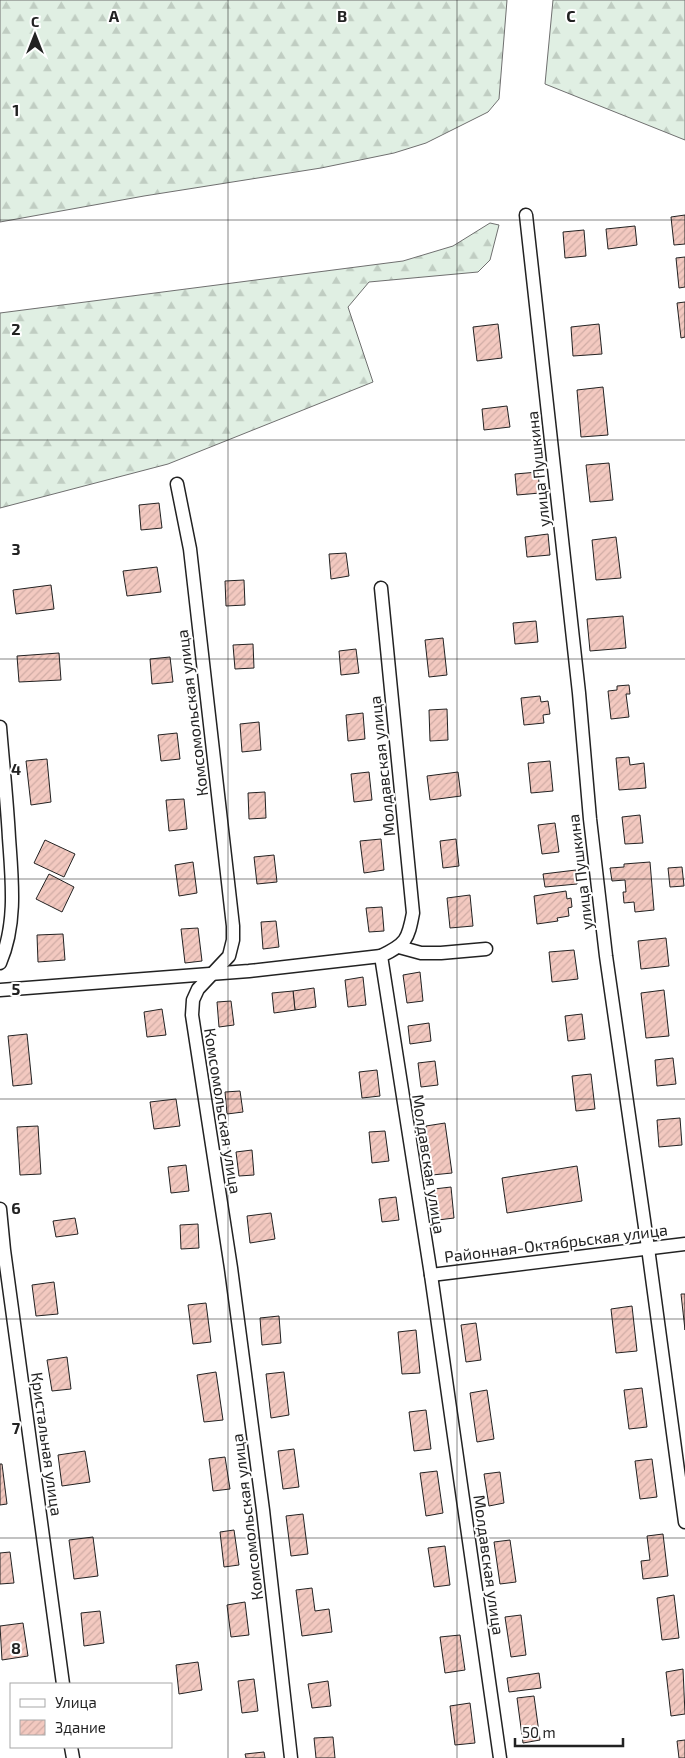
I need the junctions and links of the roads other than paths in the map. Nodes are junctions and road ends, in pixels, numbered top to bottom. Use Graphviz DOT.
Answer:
graph roads {
  1 [pos="526,216"];
  2 [pos="178,484"];
  3 [pos="381,588"];
  4 [pos="0,727"];
  5 [pos="399,947"];
  6 [pos="486,949"];
  7 [pos="230,956"];
  8 [pos="381,956"];
  9 [pos="0,963"];
  10 [pos="249,970"];
  11 [pos="214,973"];
  12 [pos="0,990"];
  13 [pos="0,1208"];
  14 [pos="685,1244"];
  15 [pos="648,1248"];
  16 [pos="2,1251"];
  17 [pos="431,1275"];
  18 [pos="685,1522"];
  19 [pos="63,1683"];
  20 [pos="291,1758"];
  21 [pos="500,1758"];
  1 -- 15 [label="street, улица Пушкина"];
  2 -- 7 [label="street, Комсомольская улица"];
  3 -- 5 [label="street, Молдавская улица"];
  4 -- 9 [label="street"];
  5 -- 6 [label="street"];
  5 -- 8 [label="street"];
  7 -- 10 [label="street"];
  7 -- 11 [label="street, Комсомольская улица"];
  8 -- 10 [label="street"];
  8 -- 17 [label="street, Молдавская улица"];
  10 -- 11 [label="street"];
  11 -- 12 [label="street"];
  11 -- 20 [label="street, Комсомольская улица"];
  13 -- 16 [label="street, Кристальная улица"];
  14 -- 15 [label="street, Районная-Октябрьская улица"];
  15 -- 17 [label="street, Районная-Октябрьская улица"];
  15 -- 18 [label="street, улица Пушкина"];
  16 -- 19 [label="street, Кристальная улица"];
  17 -- 21 [label="street, Молдавская улица"];
}
